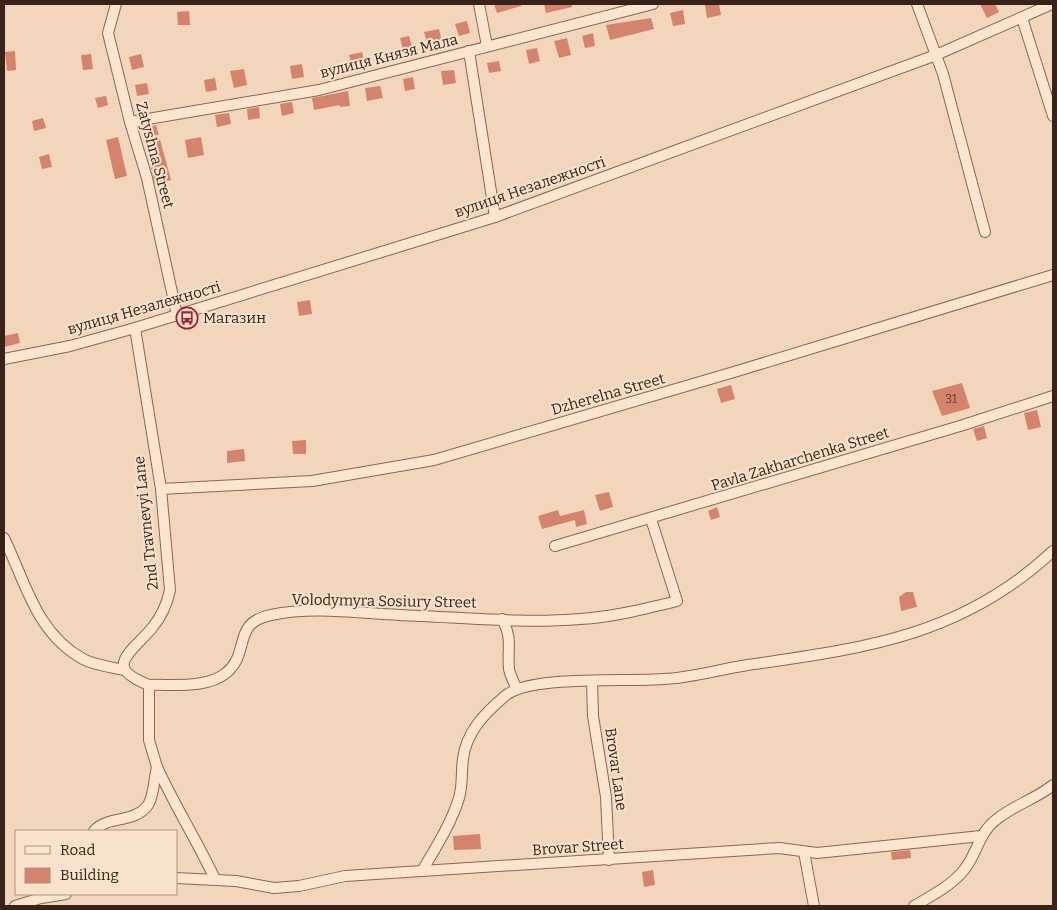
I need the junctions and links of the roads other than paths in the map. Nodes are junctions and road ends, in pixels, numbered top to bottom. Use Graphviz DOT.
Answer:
graph roads {
  1 [pos="116,4"];
  2 [pos="479,4"];
  3 [pos="653,4"];
  4 [pos="916,4"];
  5 [pos="1052,4"];
  6 [pos="1022,18"];
  7 [pos="487,46"];
  8 [pos="469,51"];
  9 [pos="936,55"];
  10 [pos="1053,116"];
  11 [pos="130,122"];
  12 [pos="494,217"];
  13 [pos="986,232"];
  14 [pos="1053,275"];
  15 [pos="177,315"];
  16 [pos="135,328"];
  17 [pos="4,359"];
  18 [pos="1053,396"];
  19 [pos="160,489"];
  20 [pos="651,519"];
  21 [pos="4,538"];
  22 [pos="555,546"];
  23 [pos="1053,551"];
  24 [pos="502,619"];
  25 [pos="124,670"];
  26 [pos="592,682"];
  27 [pos="148,685"];
  28 [pos="516,688"];
  29 [pos="157,767"];
  30 [pos="1053,785"];
  31 [pos="95,830"];
  32 [pos="982,836"];
  33 [pos="804,852"];
  34 [pos="609,860"];
  35 [pos="422,871"];
  36 [pos="178,878"];
  37 [pos="216,879"];
  38 [pos="60,895"];
  39 [pos="14,906"];
  40 [pos="814,906"];
  41 [pos="914,906"];
  1 -- 11 [label="street, Zatyshna Street"];
  2 -- 7 [label="street"];
  3 -- 7 [label="street, вулиця Князя Мала"];
  4 -- 9 [label="street"];
  5 -- 6 [label="street, вулиця Незалежності"];
  6 -- 9 [label="street, вулиця Незалежності"];
  6 -- 10 [label="street"];
  7 -- 8 [label="street, вулиця Князя Мала"];
  8 -- 11 [label="street, вулиця Князя Мала"];
  8 -- 12 [label="street"];
  9 -- 12 [label="street, вулиця Незалежності"];
  9 -- 13 [label="street"];
  11 -- 15 [label="street, Zatyshna Street"];
  12 -- 15 [label="street, вулиця Незалежності"];
  14 -- 19 [label="street, Dzherelna Street"];
  15 -- 16 [label="street, вулиця Незалежності"];
  16 -- 17 [label="street, вулиця Незалежності"];
  16 -- 19 [label="street, 2nd Travnevyi Lane"];
  18 -- 20 [label="street, Pavla Zakharchenka Street"];
  19 -- 25 [label="street, 2nd Travnevyi Lane"];
  20 -- 22 [label="street, Pavla Zakharchenka Street"];
  20 -- 24 [label="street, Volodymyra Sosiury Street"];
  21 -- 25 [label="street"];
  23 -- 26 [label="street"];
  24 -- 27 [label="street, Volodymyra Sosiury Street"];
  24 -- 28 [label="street"];
  25 -- 27 [label="street"];
  26 -- 28 [label="street"];
  26 -- 34 [label="street, Brovar Lane"];
  27 -- 29 [label="street"];
  28 -- 35 [label="street"];
  29 -- 31 [label="street"];
  29 -- 37 [label="street"];
  30 -- 32 [label="street"];
  32 -- 33 [label="street, Brovar Street"];
  32 -- 41 [label="street"];
  33 -- 34 [label="street, Brovar Street"];
  33 -- 40 [label="street"];
  34 -- 35 [label="street, Brovar Street"];
  35 -- 37 [label="street, Brovar Street"];
  36 -- 37 [label="street, Brovar Street"];
  38 -- 39 [label="street"];
}
